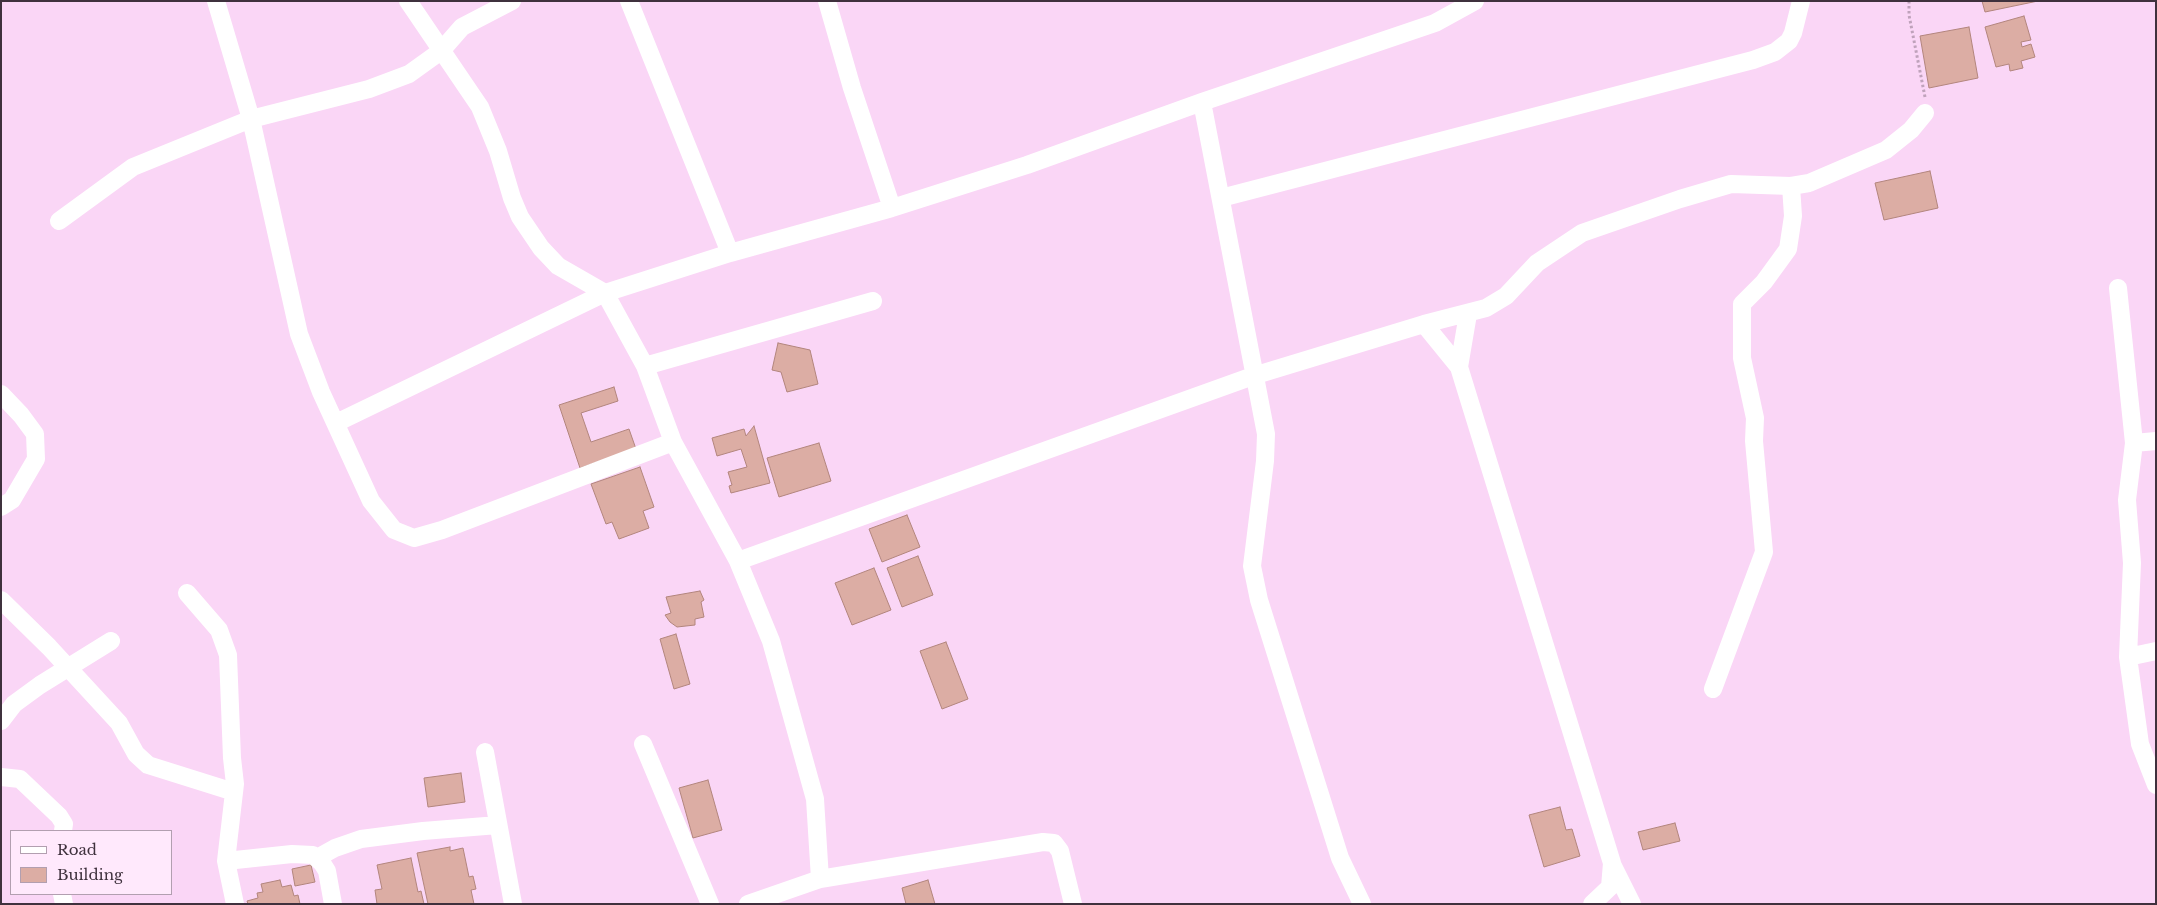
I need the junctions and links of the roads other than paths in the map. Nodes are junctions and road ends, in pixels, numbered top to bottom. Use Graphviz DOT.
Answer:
graph roads {
  1 [pos="216,1"];
  2 [pos="408,1"];
  3 [pos="512,1"];
  4 [pos="629,1"];
  5 [pos="827,1"];
  6 [pos="1801,1"];
  7 [pos="1474,2"];
  8 [pos="441,50"];
  9 [pos="1202,102"];
  10 [pos="1925,113"];
  11 [pos="250,119"];
  12 [pos="1791,186"];
  13 [pos="1221,198"];
  14 [pos="892,208"];
  15 [pos="59,221"];
  16 [pos="730,253"];
  17 [pos="2118,288"];
  18 [pos="605,293"];
  19 [pos="873,301"];
  20 [pos="1468,314"];
  21 [pos="1424,324"];
  22 [pos="645,366"];
  23 [pos="1459,367"];
  24 [pos="1253,376"];
  25 [pos="1,394"];
  26 [pos="336,423"];
  27 [pos="2156,440"];
  28 [pos="673,442"];
  29 [pos="2134,443"];
  30 [pos="1,507"];
  31 [pos="738,561"];
  32 [pos="187,593"];
  33 [pos="1,600"];
  34 [pos="111,641"];
  35 [pos="2156,651"];
  36 [pos="2128,657"];
  37 [pos="69,668"];
  38 [pos="1713,689"];
  39 [pos="1,721"];
  40 [pos="643,744"];
  41 [pos="485,752"];
  42 [pos="1,777"];
  43 [pos="2156,785"];
  44 [pos="234,792"];
  45 [pos="498,824"];
  46 [pos="63,830"];
  47 [pos="317,858"];
  48 [pos="226,861"];
  49 [pos="1612,863"];
  50 [pos="820,879"];
  51 [pos="235,904"];
  52 [pos="334,904"];
  53 [pos="513,904"];
  54 [pos="710,904"];
  55 [pos="748,904"];
  56 [pos="1073,904"];
  57 [pos="1362,904"];
  58 [pos="1592,904"];
  59 [pos="1632,904"];
  1 -- 11 [label="street"];
  2 -- 8 [label="street"];
  3 -- 8 [label="street"];
  4 -- 16 [label="street"];
  5 -- 14 [label="street"];
  6 -- 13 [label="street"];
  7 -- 9 [label="street"];
  8 -- 11 [label="street"];
  8 -- 18 [label="street"];
  9 -- 13 [label="street"];
  9 -- 14 [label="street"];
  10 -- 12 [label="street"];
  11 -- 15 [label="street"];
  11 -- 26 [label="street"];
  12 -- 20 [label="street"];
  12 -- 38 [label="street"];
  13 -- 24 [label="street"];
  14 -- 16 [label="street"];
  16 -- 18 [label="street"];
  17 -- 29 [label="street"];
  18 -- 22 [label="street"];
  18 -- 26 [label="street"];
  19 -- 22 [label="street"];
  20 -- 21 [label="street"];
  20 -- 23 [label="street"];
  21 -- 23 [label="street"];
  21 -- 24 [label="street"];
  22 -- 28 [label="street"];
  23 -- 49 [label="street"];
  24 -- 31 [label="street"];
  24 -- 57 [label="street"];
  25 -- 30 [label="street"];
  26 -- 28 [label="street"];
  27 -- 29 [label="street"];
  28 -- 31 [label="street"];
  29 -- 36 [label="street"];
  31 -- 50 [label="street"];
  32 -- 44 [label="street"];
  33 -- 37 [label="street"];
  34 -- 37 [label="street"];
  35 -- 36 [label="street"];
  36 -- 43 [label="street"];
  37 -- 39 [label="street"];
  37 -- 44 [label="street"];
  40 -- 54 [label="street"];
  41 -- 45 [label="street"];
  42 -- 46 [label="street"];
  44 -- 48 [label="street"];
  45 -- 47 [label="street"];
  45 -- 53 [label="street"];
  47 -- 48 [label="street"];
  47 -- 52 [label="street"];
  48 -- 51 [label="street"];
  49 -- 58 [label="street"];
  49 -- 59 [label="street"];
  50 -- 55 [label="street"];
  50 -- 56 [label="street"];
}
